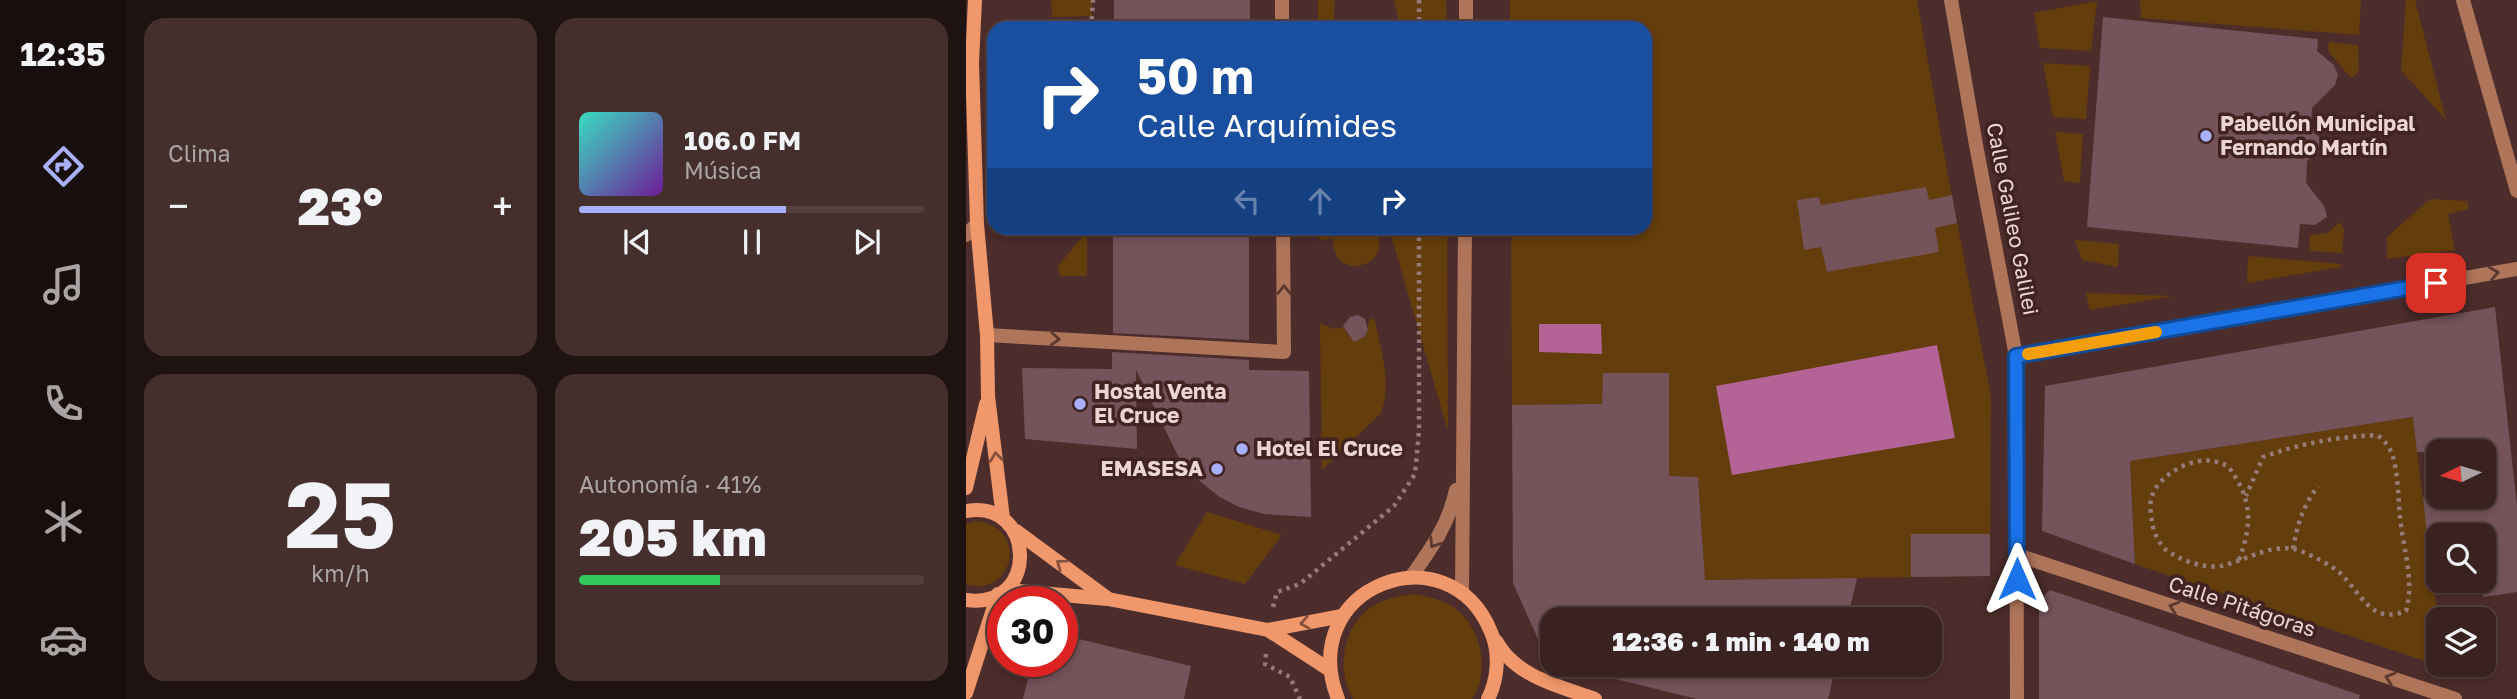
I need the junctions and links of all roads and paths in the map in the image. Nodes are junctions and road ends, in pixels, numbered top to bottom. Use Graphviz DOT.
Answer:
graph roads {
  1 [pos="975,0"];
  2 [pos="1093,0"];
  3 [pos="1282,0"];
  4 [pos="1419,0"];
  5 [pos="1466,0"];
  6 [pos="1951,0"];
  7 [pos="2462,0"];
  8 [pos="1092,21"];
  9 [pos="1282,21"];
  10 [pos="1419,21"];
  11 [pos="1466,21"];
  12 [pos="970,41"];
  13 [pos="2517,191"];
  14 [pos="971,230"];
  15 [pos="1283,235"];
  16 [pos="1419,235"];
  17 [pos="1465,235"];
  18 [pos="2517,269"];
  19 [pos="987,335"];
  20 [pos="2016,356"];
  21 [pos="988,396"];
  22 [pos="1463,457"];
  23 [pos="2318,486"];
  24 [pos="966,488"];
  25 [pos="2246,496"];
  26 [pos="966,511"];
  27 [pos="1003,518"];
  28 [pos="1013,529"];
  29 [pos="2292,550"];
  30 [pos="2017,555"];
  31 [pos="2239,560"];
  32 [pos="1410,577"];
  33 [pos="1008,586"];
  34 [pos="1462,593"];
  35 [pos="987,597"];
  36 [pos="1078,597"];
  37 [pos="1108,599"];
  38 [pos="966,600"];
  39 [pos="1342,616"];
  40 [pos="1268,629"];
  41 [pos="987,634"];
  42 [pos="1494,639"];
  43 [pos="1329,670"];
  44 [pos="966,693"];
  45 [pos="1338,699"];
  46 [pos="1488,699"];
  47 [pos="1595,699"];
  48 [pos="2017,699"];
  49 [pos="2455,699"];
  1 -- 12 [label="main road"];
  2 -- 8 [label="path"];
  3 -- 9 [label="street"];
  4 -- 10 [label="path"];
  5 -- 11 [label="street"];
  6 -- 20 [label="street, Calle Galileo Galilei"];
  7 -- 13 [label="street"];
  12 -- 14 [label="main road"];
  14 -- 19 [label="main road"];
  19 -- 15 [label="street, one-way"];
  16 -- 40 [label="path"];
  17 -- 22 [label="street"];
  20 -- 18 [label="street, one-way"];
  19 -- 21 [label="main road"];
  20 -- 30 [label="street, Calle Galileo Galilei"];
  21 -- 24 [label="main road"];
  27 -- 21 [label="main road, one-way"];
  22 -- 32 [label="street, one-way"];
  22 -- 34 [label="street"];
  23 -- 29 [label="path"];
  25 -- 29 [label="path"];
  25 -- 31 [label="path"];
  25 -- 31 [label="path"];
  26 -- 27 [label="main road"];
  27 -- 28 [label="main road"];
  28 -- 33 [label="main road"];
  37 -- 28 [label="main road, one-way"];
  29 -- 31 [label="path"];
  30 -- 48 [label="street, Calle Galileo Galilei"];
  49 -- 30 [label="street, Calle Pitágoras, one-way"];
  32 -- 34 [label="main road"];
  32 -- 39 [label="main road"];
  34 -- 42 [label="main road"];
  35 -- 38 [label="main road"];
  36 -- 37 [label="main road"];
  37 -- 40 [label="main road"];
  39 -- 40 [label="main road, one-way"];
  39 -- 43 [label="main road"];
  40 -- 43 [label="main road"];
  41 -- 44 [label="main road"];
  42 -- 46 [label="main road"];
  42 -- 47 [label="main road"];
  43 -- 45 [label="main road"];
}
